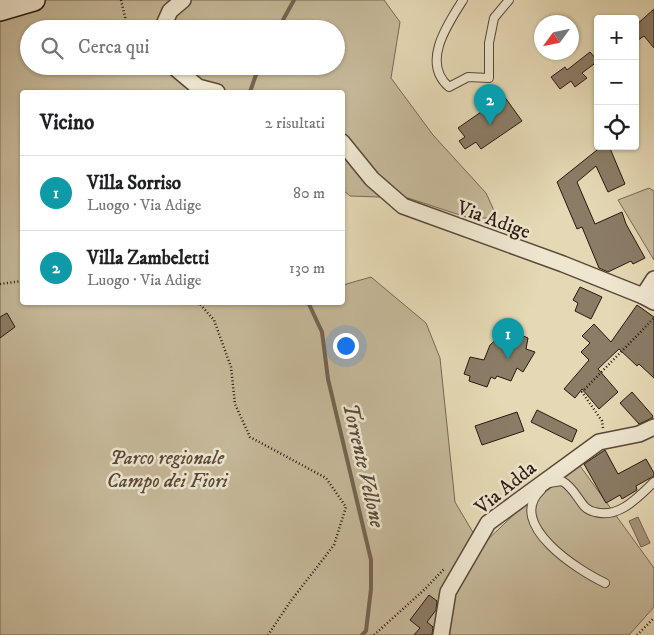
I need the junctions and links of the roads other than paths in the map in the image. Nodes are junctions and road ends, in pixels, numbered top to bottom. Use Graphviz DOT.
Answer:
graph roads {
  1 [pos="34,0"];
  2 [pos="183,0"];
  3 [pos="462,0"];
  4 [pos="509,0"];
  5 [pos="0,10"];
  6 [pos="166,20"];
  7 [pos="184,75"];
  8 [pos="209,90"];
  9 [pos="345,146"];
  10 [pos="654,279"];
  11 [pos="649,299"];
  12 [pos="654,426"];
  13 [pos="654,482"];
  14 [pos="605,583"];
  15 [pos="441,635"];
  1 -- 5 [label="street"];
  2 -- 6 [label="street"];
  3 -- 4 [label="lane"];
  7 -- 8 [label="street"];
  9 -- 11 [label="street, Via Adige"];
  10 -- 11 [label="street"];
  12 -- 15 [label="street, Via Adda"];
  13 -- 14 [label="lane"];
}
